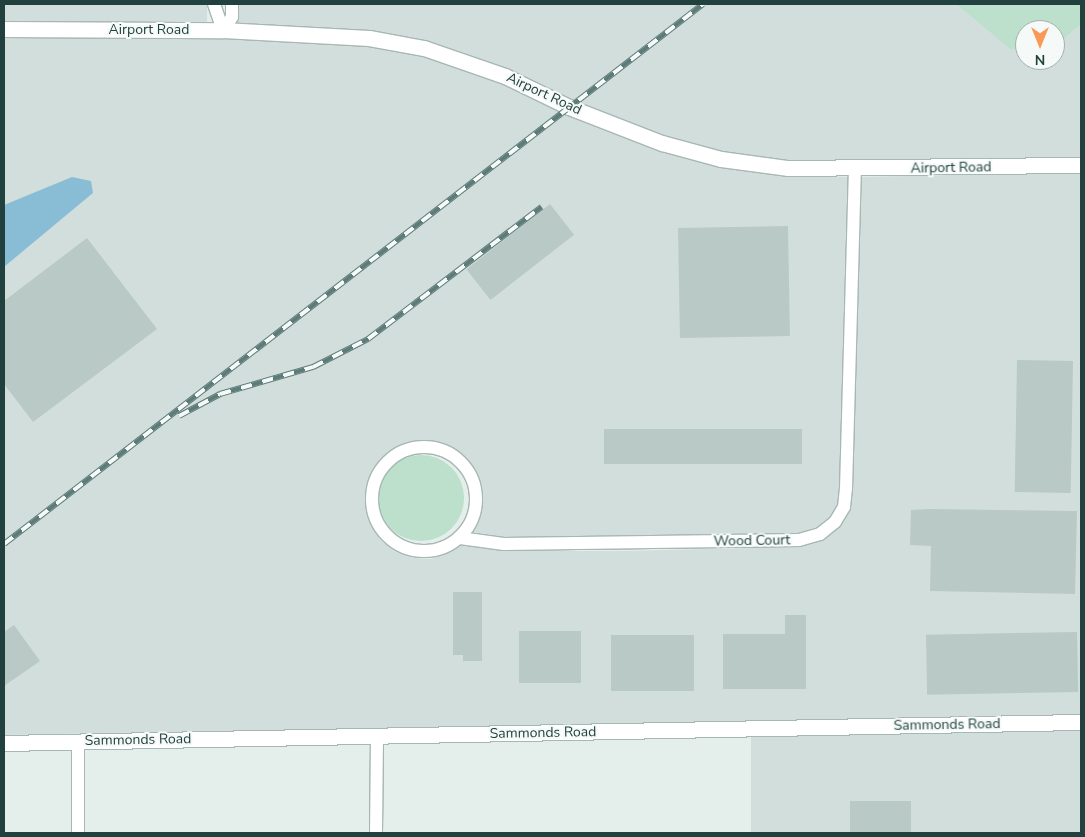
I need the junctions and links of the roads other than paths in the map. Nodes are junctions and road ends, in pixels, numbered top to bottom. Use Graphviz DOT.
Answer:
graph roads {
  1 [pos="214,4"];
  2 [pos="232,4"];
  3 [pos="4,29"];
  4 [pos="223,30"];
  5 [pos="1081,165"];
  6 [pos="856,170"];
  7 [pos="460,538"];
  8 [pos="1081,722"];
  9 [pos="377,736"];
  10 [pos="78,741"];
  11 [pos="4,743"];
  12 [pos="78,833"];
  13 [pos="376,833"];
  1 -- 4 [label="street"];
  2 -- 4 [label="street"];
  3 -- 4 [label="street, Airport Road"];
  4 -- 6 [label="street, Airport Road"];
  5 -- 6 [label="street, Airport Road"];
  6 -- 7 [label="street, Wood Court"];
  7 -- 7 [label="street"];
  8 -- 9 [label="street, Sammonds Road"];
  9 -- 10 [label="street, Sammonds Road"];
  9 -- 13 [label="street"];
  10 -- 11 [label="street, Sammonds Road"];
  10 -- 12 [label="street"];
}
